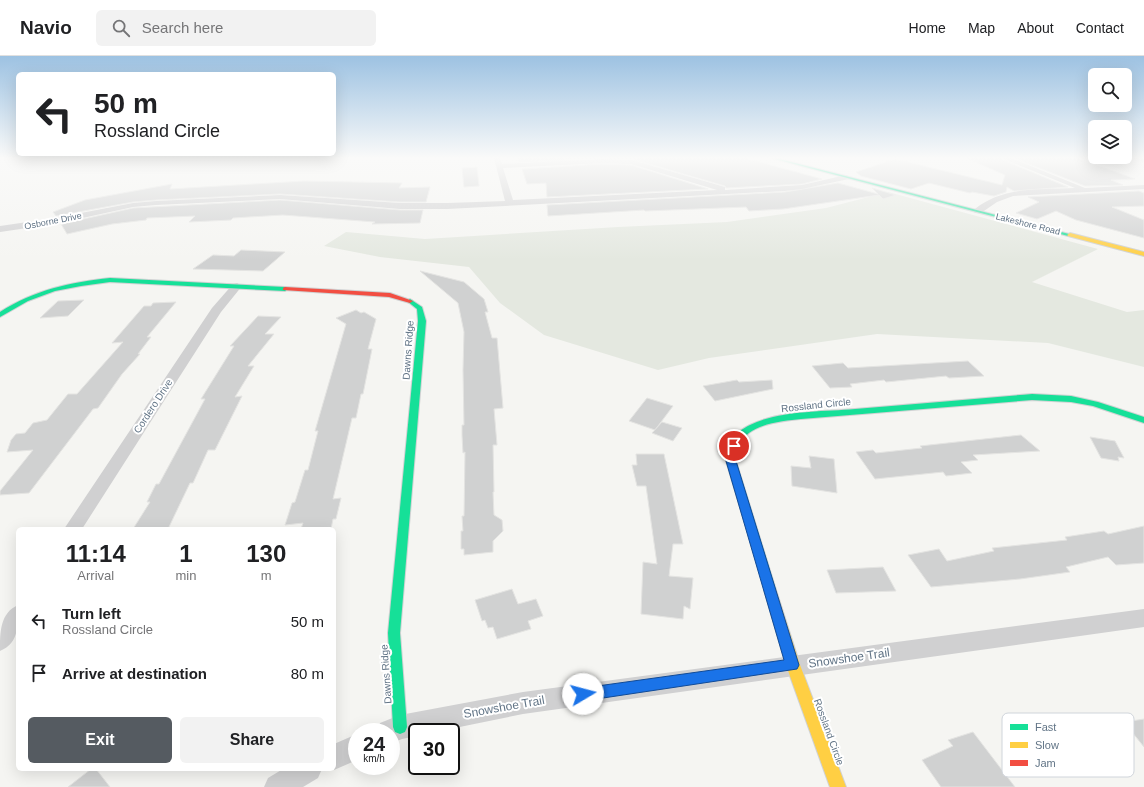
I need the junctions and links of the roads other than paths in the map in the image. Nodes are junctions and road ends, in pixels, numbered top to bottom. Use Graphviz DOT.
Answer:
graph roads {
  1 [pos="507,192"];
  2 [pos="729,192"];
  3 [pos="905,192"];
  4 [pos="1047,192"];
  5 [pos="510,203"];
  6 [pos="978,211"];
  7 [pos="0,229"];
  8 [pos="1144,254"];
  9 [pos="237,286"];
  10 [pos="0,315"];
  11 [pos="1144,420"];
  12 [pos="74,527"];
  13 [pos="16,617"];
  14 [pos="1144,618"];
  15 [pos="0,641"];
  16 [pos="793,665"];
  17 [pos="395,723"];
  18 [pos="400,728"];
  19 [pos="348,751"];
  20 [pos="336,757"];
  21 [pos="305,771"];
  22 [pos="277,787"];
  23 [pos="838,787"];
  1 -- 5 [label="street"];
  2 -- 5 [label="street, Osborne Drive"];
  3 -- 6 [label="street, Lakeshore Road"];
  4 -- 6 [label="street"];
  5 -- 7 [label="street, Osborne Drive"];
  6 -- 8 [label="street, Lakeshore Road"];
  9 -- 10 [label="street, Dawns Ridge"];
  9 -- 12 [label="street, Cordero Drive"];
  9 -- 17 [label="street, Dawns Ridge"];
  11 -- 16 [label="street, Rossland Circle"];
  13 -- 15 [label="street"];
  14 -- 16 [label="street, Snowshoe Trail"];
  16 -- 18 [label="street, Snowshoe Trail"];
  16 -- 23 [label="street, Rossland Circle"];
  19 -- 20 [label="street"];
  21 -- 22 [label="street"];
}
